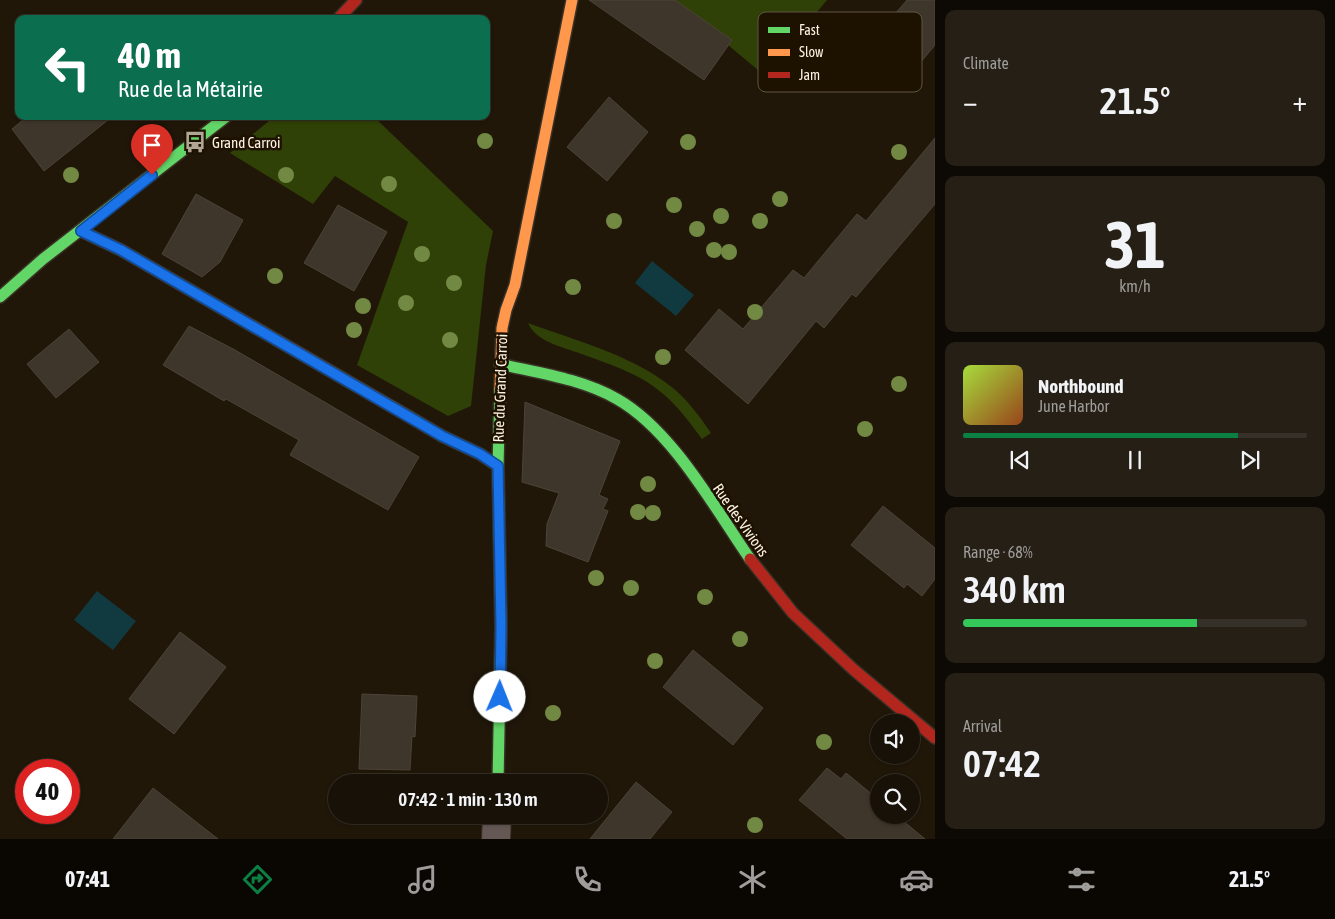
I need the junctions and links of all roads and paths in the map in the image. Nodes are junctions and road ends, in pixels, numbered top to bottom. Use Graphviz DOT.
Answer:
graph roads {
  1 [pos="356,0"];
  2 [pos="572,0"];
  3 [pos="342,15"];
  4 [pos="222,120"];
  5 [pos="81,231"];
  6 [pos="0,297"];
  7 [pos="500,364"];
  8 [pos="498,466"];
  9 [pos="935,738"];
  10 [pos="498,774"];
  11 [pos="497,824"];
  12 [pos="496,839"];
  1 -- 3 [label="street"];
  2 -- 7 [label="street, Rue du Grand Carroi"];
  4 -- 5 [label="street"];
  5 -- 6 [label="street"];
  5 -- 8 [label="street"];
  7 -- 8 [label="street, Rue du Grand Carroi"];
  7 -- 9 [label="street, Rue des Vivions"];
  8 -- 10 [label="street, Rue du Grand Carroi"];
  11 -- 12 [label="street"];
}
